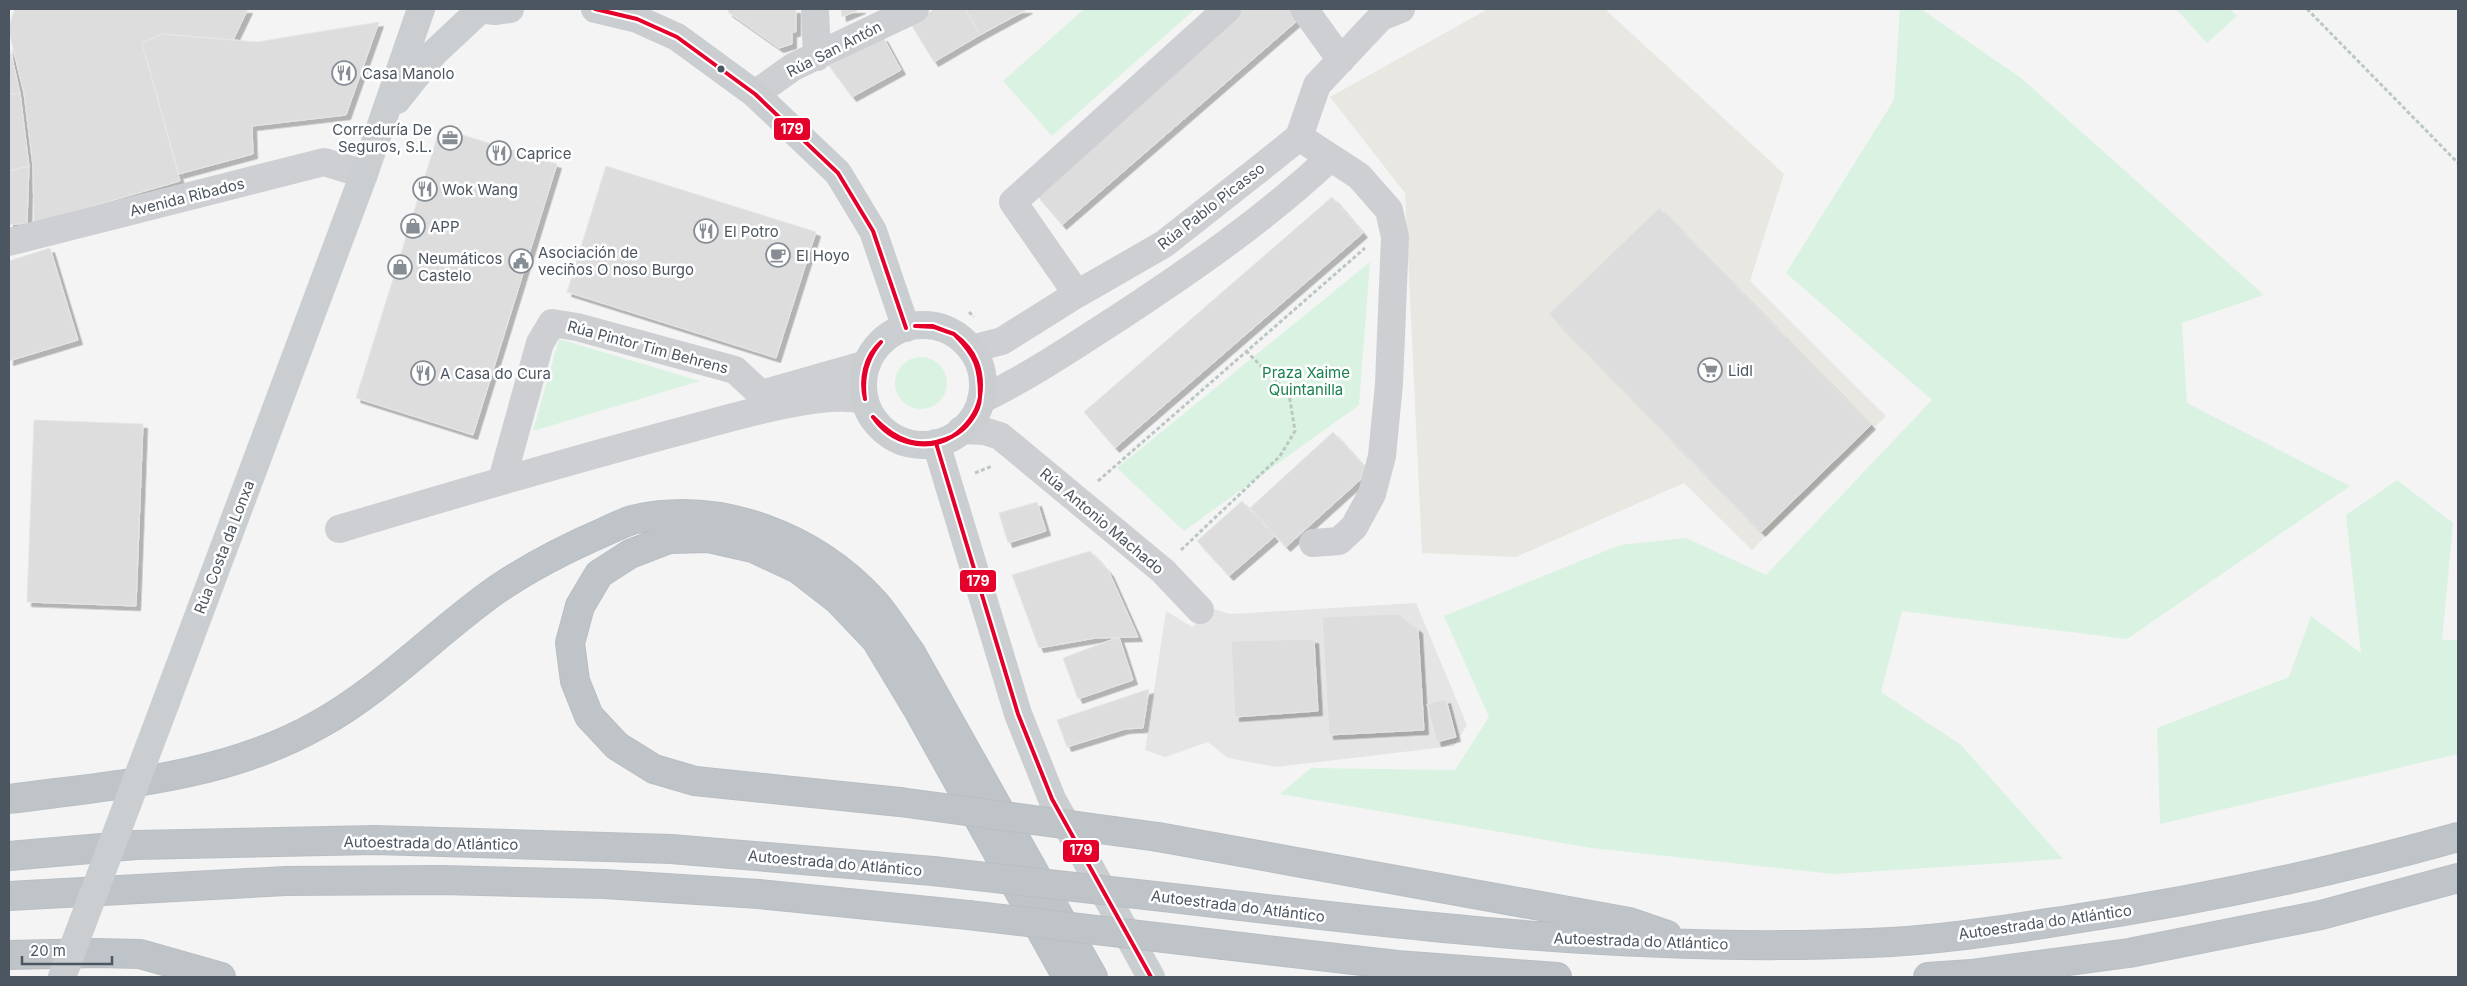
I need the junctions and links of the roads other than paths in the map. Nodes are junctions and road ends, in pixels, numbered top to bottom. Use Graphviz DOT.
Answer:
graph roads {
  1 [pos="421,9"];
  2 [pos="480,9"];
  3 [pos="510,9"];
  4 [pos="595,9"];
  5 [pos="815,9"];
  6 [pos="915,9"];
  7 [pos="1227,9"];
  8 [pos="1304,9"];
  9 [pos="1390,13"];
  10 [pos="630,14"];
  11 [pos="817,57"];
  12 [pos="1341,60"];
  13 [pos="755,94"];
  14 [pos="384,117"];
  15 [pos="1299,137"];
  16 [pos="1330,158"];
  17 [pos="364,174"];
  18 [pos="9,242"];
  19 [pos="1077,294"];
  20 [pos="906,328"];
  21 [pos="971,349"];
  22 [pos="867,364"];
  23 [pos="992,395"];
  24 [pos="865,401"];
  25 [pos="961,430"];
  26 [pos="936,443"];
  27 [pos="1010,444"];
  28 [pos="502,480"];
  29 [pos="339,530"];
  30 [pos="1313,543"];
  31 [pos="1200,610"];
  32 [pos="9,799"];
  33 [pos="2458,837"];
  34 [pos="9,856"];
  35 [pos="2458,878"];
  36 [pos="9,896"];
  37 [pos="1699,946"];
  38 [pos="2129,953"];
  39 [pos="9,955"];
  40 [pos="62,977"];
  41 [pos="221,977"];
  42 [pos="1067,977"];
  43 [pos="1093,977"];
  44 [pos="1151,977"];
  45 [pos="1557,977"];
  46 [pos="1928,977"];
  47 [pos="2065,977"];
  1 -- 14 [label="main road, Rúa Costa da Lonxa"];
  2 -- 3 [label="main road"];
  2 -- 14 [label="main road, Rúa Costa da Lonxa"];
  4 -- 10 [label="main road"];
  5 -- 11 [label="street"];
  6 -- 11 [label="street, Rúa San Antón"];
  7 -- 19 [label="street"];
  8 -- 12 [label="street"];
  9 -- 12 [label="street"];
  10 -- 13 [label="main road"];
  11 -- 13 [label="street, Rúa San Antón"];
  12 -- 15 [label="street"];
  13 -- 20 [label="main road"];
  14 -- 17 [label="main road, Rúa Costa da Lonxa"];
  15 -- 16 [label="street"];
  15 -- 19 [label="street, Rúa Pablo Picasso"];
  16 -- 23 [label="street"];
  16 -- 30 [label="street"];
  17 -- 18 [label="street, Avenida Ribados"];
  17 -- 40 [label="main road, Rúa Costa da Lonxa, bridge"];
  19 -- 21 [label="street, Rúa Pablo Picasso"];
  20 -- 21 [label="main road"];
  20 -- 22 [label="main road"];
  21 -- 23 [label="main road"];
  22 -- 24 [label="main road"];
  22 -- 28 [label="street, Rúa Pintor Tim Behrens"];
  23 -- 25 [label="main road"];
  23 -- 27 [label="street"];
  24 -- 26 [label="main road"];
  24 -- 28 [label="street"];
  25 -- 26 [label="main road"];
  25 -- 27 [label="street, Rúa Antonio Machado"];
  26 -- 44 [label="main road"];
  27 -- 31 [label="street, Rúa Antonio Machado"];
  28 -- 29 [label="street"];
  32 -- 43 [label="highway"];
  33 -- 37 [label="highway, Autoestrada do Atlántico"];
  34 -- 37 [label="highway, Autoestrada do Atlántico, bridge"];
  35 -- 38 [label="highway"];
  36 -- 45 [label="highway, bridge"];
  37 -- 42 [label="highway, bridge"];
  38 -- 46 [label="highway"];
  38 -- 47 [label="highway"];
  39 -- 41 [label="highway"];
}
